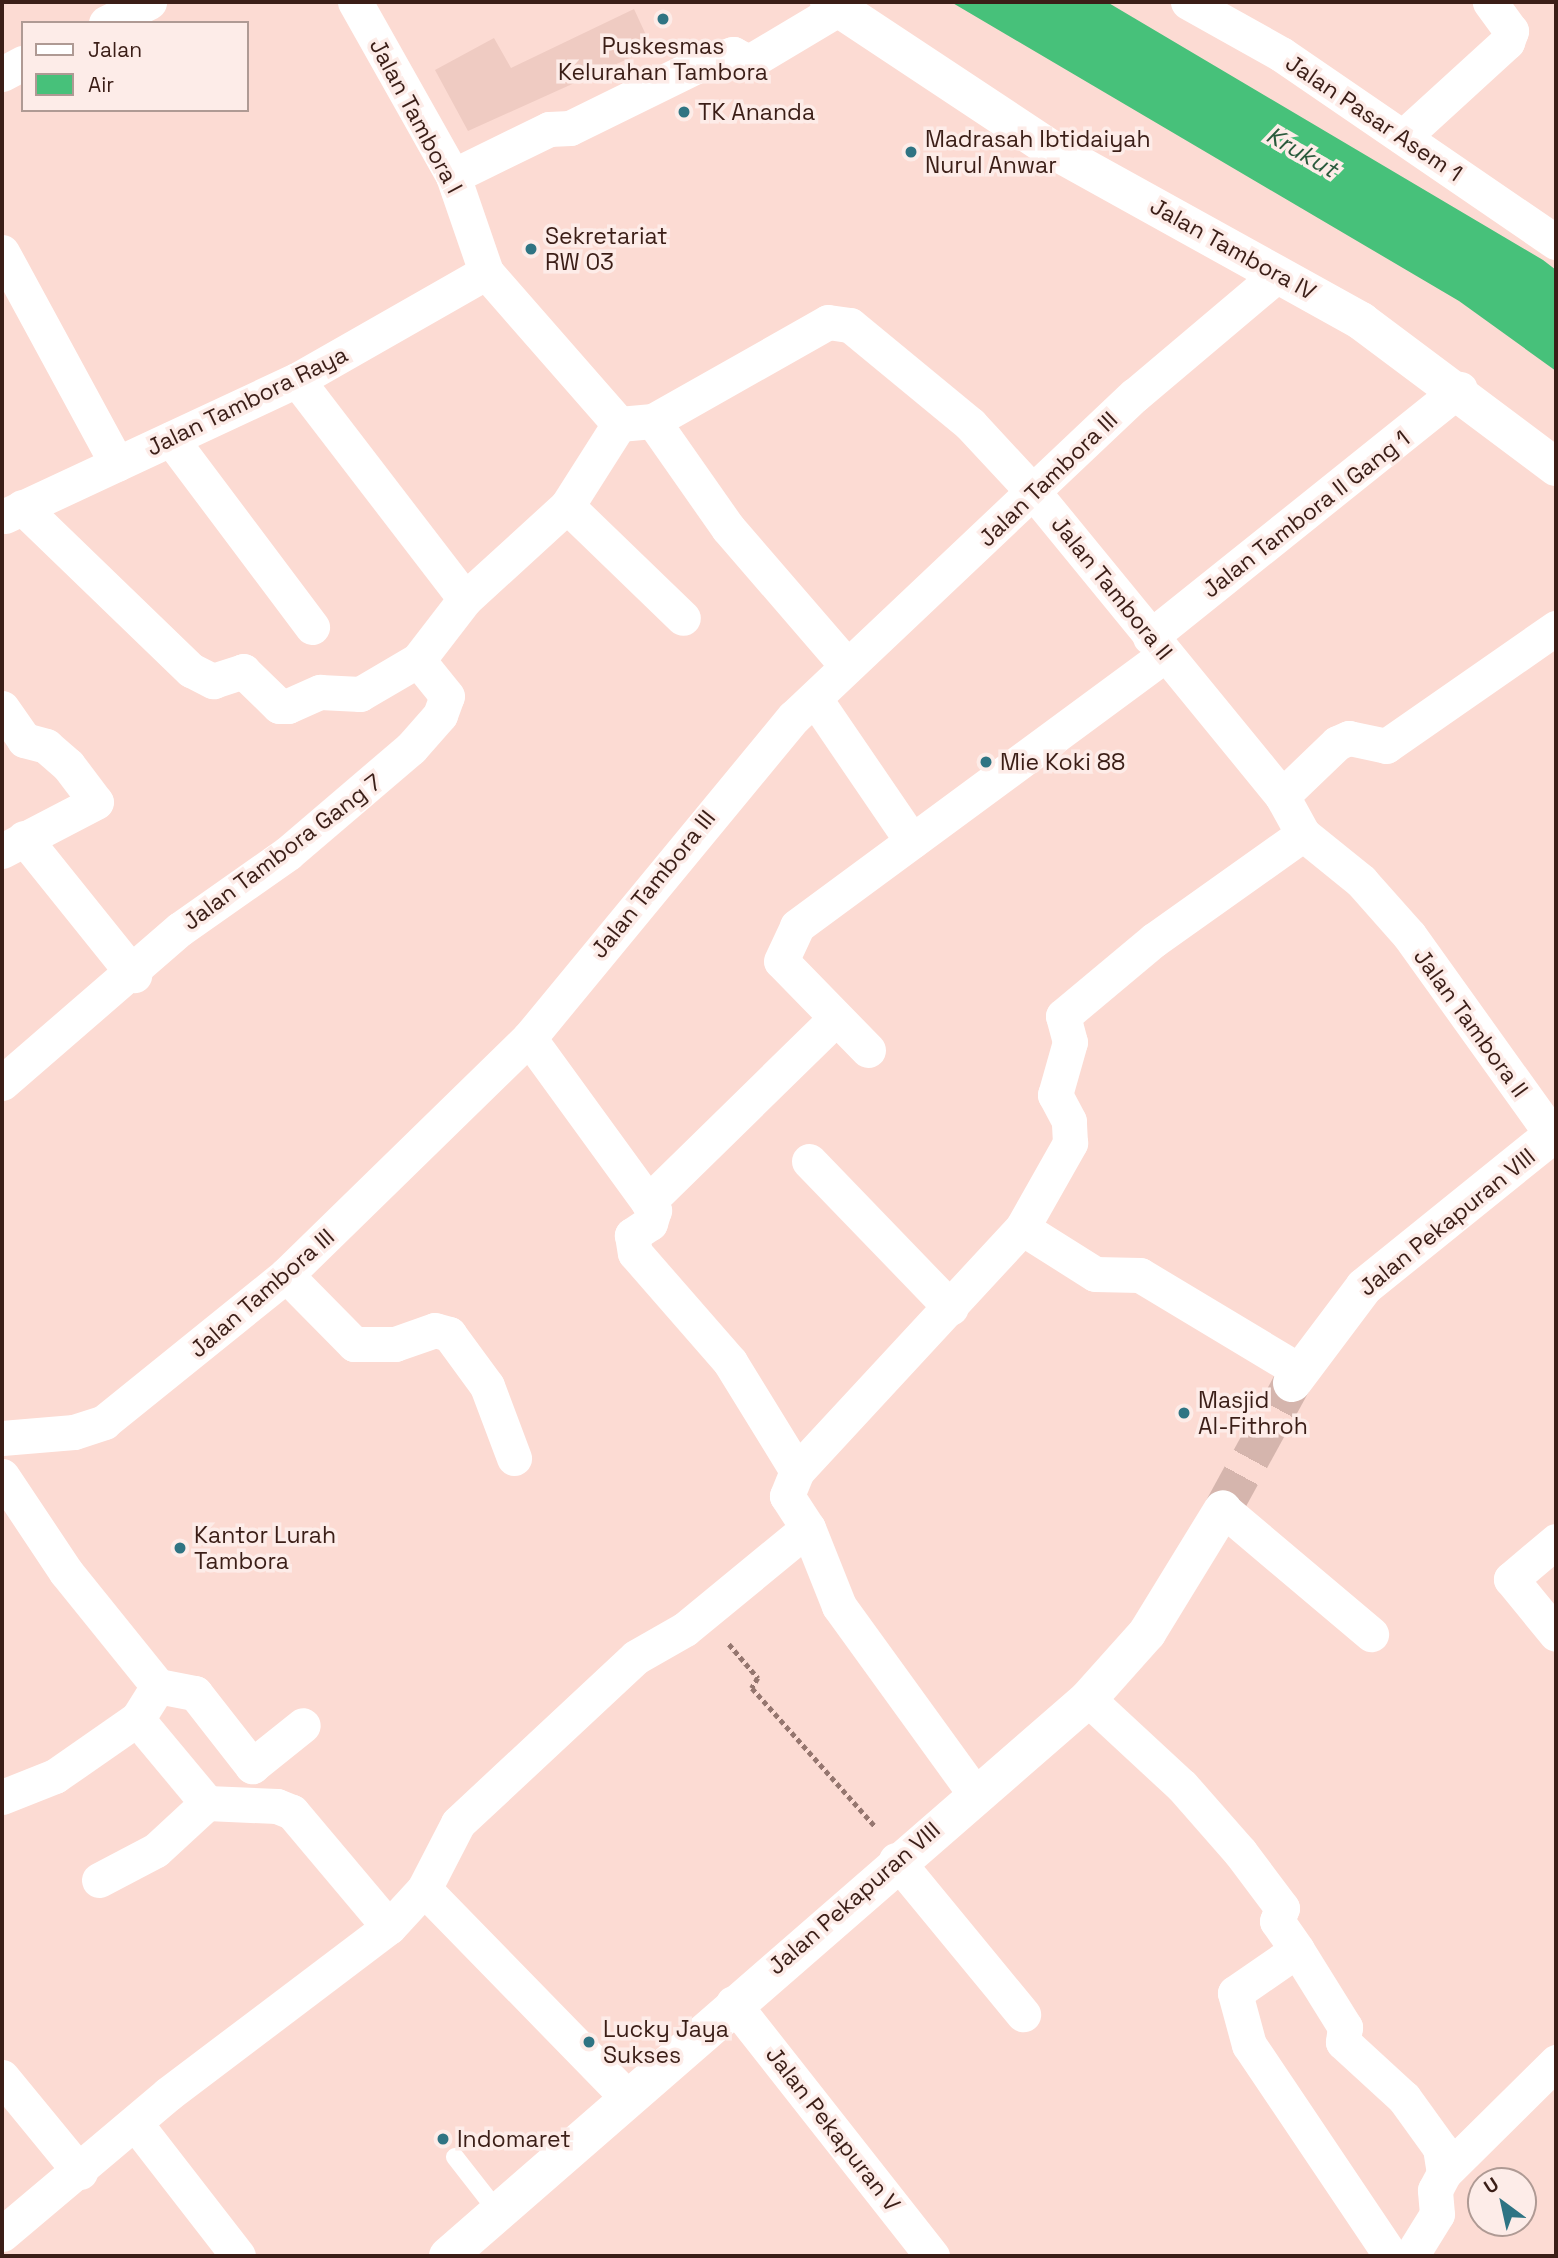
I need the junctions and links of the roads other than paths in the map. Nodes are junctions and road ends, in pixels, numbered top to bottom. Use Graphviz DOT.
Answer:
graph roads {
  1 [pos="149,2"];
  2 [pos="355,2"];
  3 [pos="1490,2"];
  4 [pos="834,5"];
  5 [pos="1208,7"];
  6 [pos="110,21"];
  7 [pos="21,64"];
  8 [pos="2,74"];
  9 [pos="1404,137"];
  10 [pos="453,176"];
  11 [pos="1556,242"];
  12 [pos="2,252"];
  13 [pos="486,272"];
  14 [pos="1278,274"];
  15 [pos="297,380"];
  16 [pos="1460,389"];
  17 [pos="653,421"];
  18 [pos="619,424"];
  19 [pos="171,439"];
  20 [pos="117,464"];
  21 [pos="1556,467"];
  22 [pos="1035,494"];
  23 [pos="567,506"];
  24 [pos="12,512"];
  25 [pos="466,599"];
  26 [pos="683,618"];
  27 [pos="312,627"];
  28 [pos="1556,628"];
  29 [pos="1158,645"];
  30 [pos="418,660"];
  31 [pos="847,666"];
  32 [pos="815,699"];
  33 [pos="2,708"];
  34 [pos="1282,796"];
  35 [pos="1303,834"];
  36 [pos="912,841"];
  37 [pos="13,845"];
  38 [pos="134,975"];
  39 [pos="835,1019"];
  40 [pos="529,1038"];
  41 [pos="868,1051"];
  42 [pos="2,1083"];
  43 [pos="1554,1133"];
  44 [pos="809,1161"];
  45 [pos="648,1202"];
  46 [pos="1022,1228"];
  47 [pos="286,1275"];
  48 [pos="951,1308"];
  49 [pos="1296,1377"];
  50 [pos="2,1437"];
  51 [pos="514,1458"];
  52 [pos="797,1471"];
  53 [pos="2,1476"];
  54 [pos="1223,1509"];
  55 [pos="808,1528"];
  56 [pos="1556,1541"];
  57 [pos="1371,1634"];
  58 [pos="1556,1634"];
  59 [pos="158,1686"];
  60 [pos="1088,1699"];
  61 [pos="137,1719"];
  62 [pos="303,1725"];
  63 [pos="976,1795"];
  64 [pos="2,1797"];
  65 [pos="207,1803"];
  66 [pos="889,1847"];
  67 [pos="99,1880"];
  68 [pos="424,1889"];
  69 [pos="389,1927"];
  70 [pos="1297,1950"];
  71 [pos="733,2003"];
  72 [pos="1023,2014"];
  73 [pos="1556,2062"];
  74 [pos="2,2077"];
  75 [pos="628,2098"];
  76 [pos="135,2123"];
  77 [pos="455,2157"];
  78 [pos="80,2172"];
  79 [pos="1444,2173"];
  80 [pos="498,2212"];
  81 [pos="2,2234"];
  82 [pos="237,2256"];
  83 [pos="448,2256"];
  84 [pos="932,2256"];
  85 [pos="1391,2256"];
  86 [pos="1411,2256"];
  1 -- 6 [label="street"];
  2 -- 10 [label="street, Jalan Tambora I"];
  3 -- 9 [label="street"];
  4 -- 10 [label="street"];
  4 -- 14 [label="street, Jalan Tambora IV"];
  5 -- 9 [label="street, Jalan Pasar Asem 1"];
  7 -- 8 [label="street"];
  9 -- 11 [label="street, Jalan Pasar Asem 1"];
  10 -- 13 [label="street, Jalan Tambora I"];
  12 -- 20 [label="street"];
  13 -- 15 [label="street, Jalan Tambora Raya"];
  13 -- 18 [label="street"];
  14 -- 16 [label="street, Jalan Tambora IV"];
  14 -- 22 [label="street, Jalan Tambora III"];
  15 -- 19 [label="street, Jalan Tambora Raya"];
  15 -- 25 [label="street"];
  16 -- 21 [label="street, Jalan Tambora IV"];
  16 -- 29 [label="street, Jalan Tambora II Gang 1"];
  17 -- 18 [label="street, Jalan Tambora II"];
  17 -- 22 [label="street, Jalan Tambora II"];
  17 -- 31 [label="street"];
  18 -- 23 [label="street"];
  19 -- 20 [label="street, Jalan Tambora Raya"];
  19 -- 27 [label="street"];
  20 -- 24 [label="street, Jalan Tambora Raya"];
  22 -- 29 [label="street, Jalan Tambora II"];
  22 -- 31 [label="street, Jalan Tambora III"];
  23 -- 25 [label="street"];
  23 -- 26 [label="street"];
  24 -- 30 [label="street"];
  25 -- 30 [label="street"];
  28 -- 34 [label="street"];
  29 -- 34 [label="street, Jalan Tambora II"];
  29 -- 36 [label="street, Jalan Tambora II Gang 1"];
  30 -- 38 [label="street, Jalan Tambora Gang 7"];
  31 -- 32 [label="street, Jalan Tambora III"];
  32 -- 36 [label="street"];
  32 -- 40 [label="street, Jalan Tambora III"];
  33 -- 37 [label="street"];
  34 -- 35 [label="street, Jalan Tambora II"];
  35 -- 43 [label="street, Jalan Tambora II"];
  35 -- 46 [label="street"];
  36 -- 39 [label="street, Jalan Tambora II Gang 1"];
  37 -- 38 [label="street"];
  38 -- 42 [label="street, Jalan Tambora Gang 7"];
  39 -- 41 [label="street"];
  39 -- 45 [label="street"];
  40 -- 45 [label="street"];
  40 -- 47 [label="street, Jalan Tambora III"];
  43 -- 49 [label="street, Jalan Pekapuran VIII"];
  44 -- 48 [label="street"];
  45 -- 52 [label="street"];
  46 -- 48 [label="street"];
  46 -- 49 [label="street"];
  47 -- 50 [label="street, Jalan Tambora III"];
  47 -- 51 [label="street"];
  48 -- 52 [label="street"];
  52 -- 55 [label="street"];
  53 -- 59 [label="street"];
  54 -- 57 [label="street"];
  54 -- 60 [label="street, Jalan Pekapuran VIII"];
  55 -- 63 [label="street"];
  55 -- 68 [label="street"];
  56 -- 58 [label="street"];
  59 -- 61 [label="street"];
  59 -- 62 [label="street"];
  60 -- 63 [label="street, Jalan Pekapuran VIII"];
  60 -- 70 [label="street"];
  61 -- 64 [label="street"];
  61 -- 65 [label="street"];
  63 -- 66 [label="street, Jalan Pekapuran VIII"];
  65 -- 67 [label="street"];
  65 -- 69 [label="street"];
  66 -- 71 [label="street, Jalan Pekapuran VIII"];
  66 -- 72 [label="street"];
  68 -- 69 [label="street"];
  68 -- 75 [label="street"];
  69 -- 76 [label="street"];
  70 -- 79 [label="street"];
  70 -- 85 [label="street"];
  71 -- 75 [label="street, Jalan Pekapuran VIII"];
  71 -- 84 [label="street, Jalan Pekapuran V"];
  73 -- 79 [label="street"];
  74 -- 78 [label="street"];
  75 -- 80 [label="street, Jalan Pekapuran VIII"];
  76 -- 78 [label="street"];
  76 -- 82 [label="street"];
  77 -- 80 [label="lane"];
  78 -- 81 [label="street"];
  79 -- 86 [label="street"];
  80 -- 83 [label="street, Jalan Pekapuran VIII"];
}
